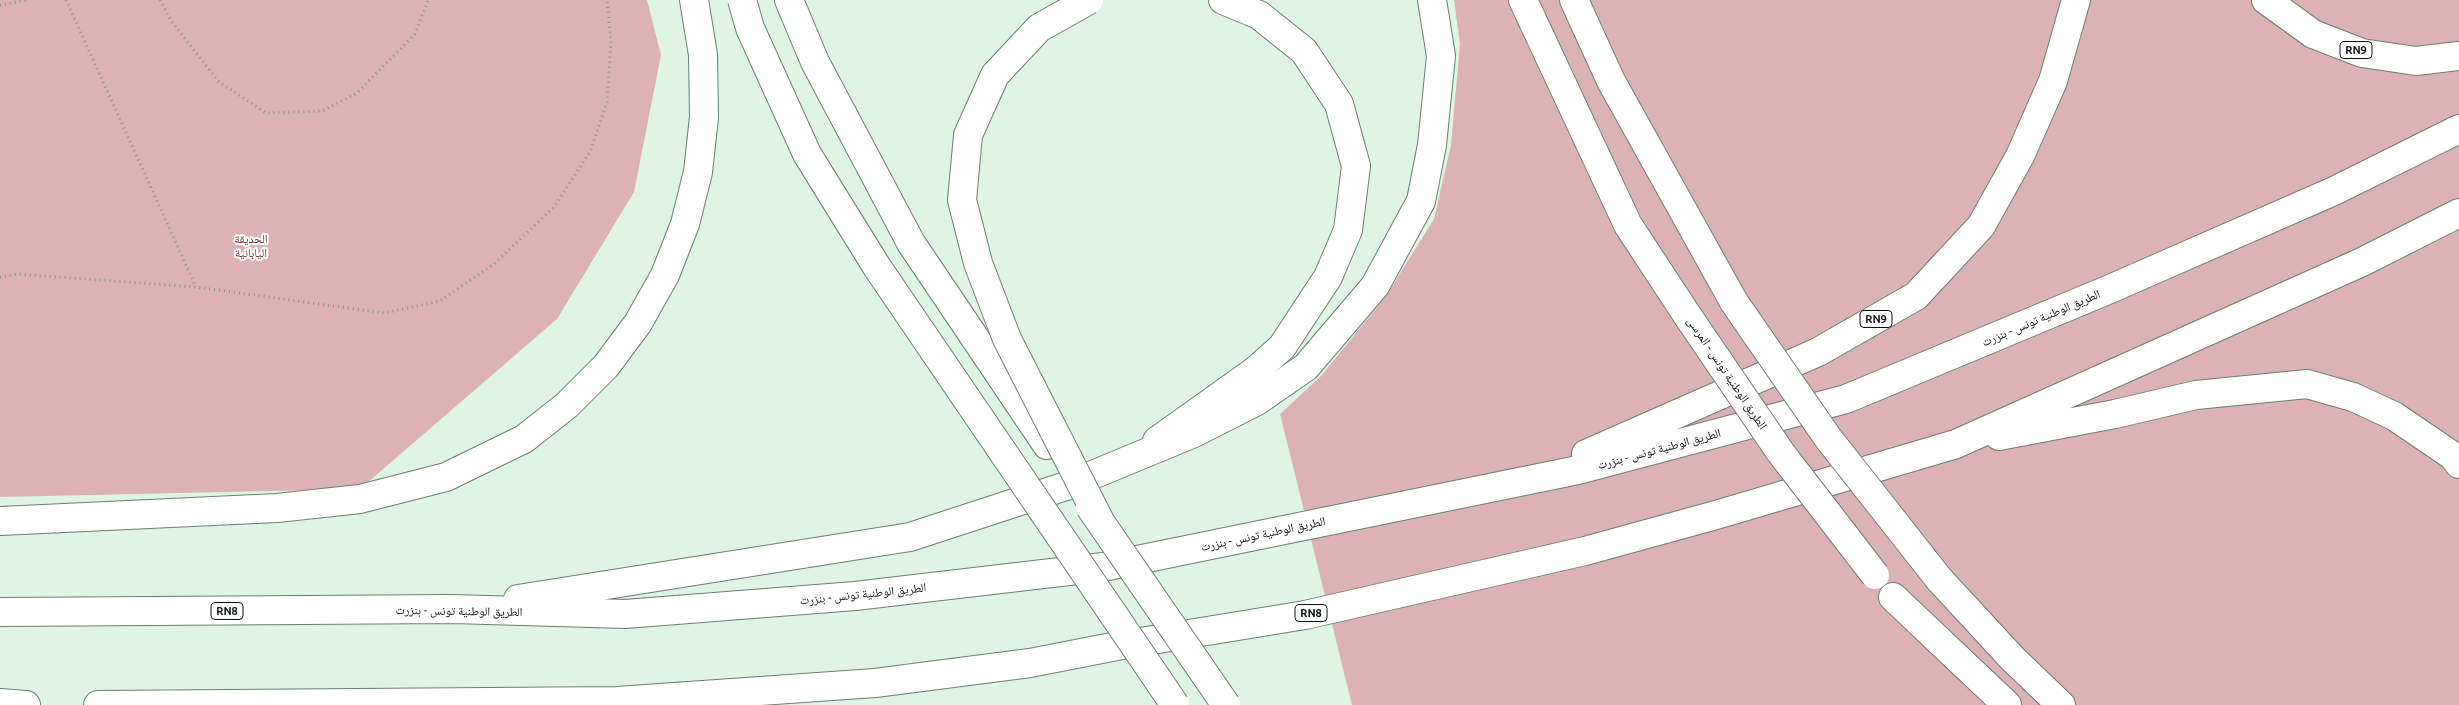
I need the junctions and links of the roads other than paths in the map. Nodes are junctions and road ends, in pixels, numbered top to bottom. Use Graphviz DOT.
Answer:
graph roads {
  1 [pos="694,0"];
  2 [pos="742,0"];
  3 [pos="789,0"];
  4 [pos="1089,0"];
  5 [pos="1223,0"];
  6 [pos="1432,0"];
  7 [pos="1524,0"];
  8 [pos="1574,0"];
  9 [pos="2076,0"];
  10 [pos="2266,0"];
  11 [pos="2459,56"];
  12 [pos="2459,129"];
  13 [pos="2459,213"];
  14 [pos="1956,444"];
  15 [pos="1131,459"];
  16 [pos="2459,464"];
  17 [pos="1524,480"];
  18 [pos="0,520"];
  19 [pos="1100,521"];
  20 [pos="1893,598"];
  21 [pos="453,609"];
  22 [pos="0,612"];
  23 [pos="0,703"];
  24 [pos="26,705"];
  25 [pos="98,705"];
  26 [pos="1175,705"];
  27 [pos="1226,705"];
  28 [pos="1994,705"];
  29 [pos="2007,705"];
  30 [pos="2060,705"];
  1 -- 18 [label="highway"];
  2 -- 26 [label="highway, bridge"];
  3 -- 19 [label="highway, bridge"];
  4 -- 19 [label="highway, bridge"];
  5 -- 15 [label="highway"];
  6 -- 15 [label="highway"];
  7 -- 20 [label="highway, الطريق الوطنية تونس - المرسى, bridge"];
  8 -- 30 [label="highway, bridge"];
  9 -- 17 [label="highway, RN9"];
  10 -- 11 [label="highway, RN9"];
  12 -- 17 [label="highway, الطريق الوطنية تونس - بنزرت / RN8"];
  13 -- 14 [label="highway, RN8"];
  14 -- 16 [label="highway"];
  14 -- 25 [label="highway, RN8"];
  15 -- 21 [label="highway"];
  17 -- 21 [label="highway, الطريق الوطنية تونس - بنزرت / RN8"];
  19 -- 27 [label="highway, bridge"];
  20 -- 28 [label="highway, الطريق الوطنية تونس - المرسى"];
  20 -- 29 [label="highway"];
  21 -- 22 [label="highway, الطريق الوطنية تونس - بنزرت / RN8"];
  23 -- 24 [label="highway"];
}
